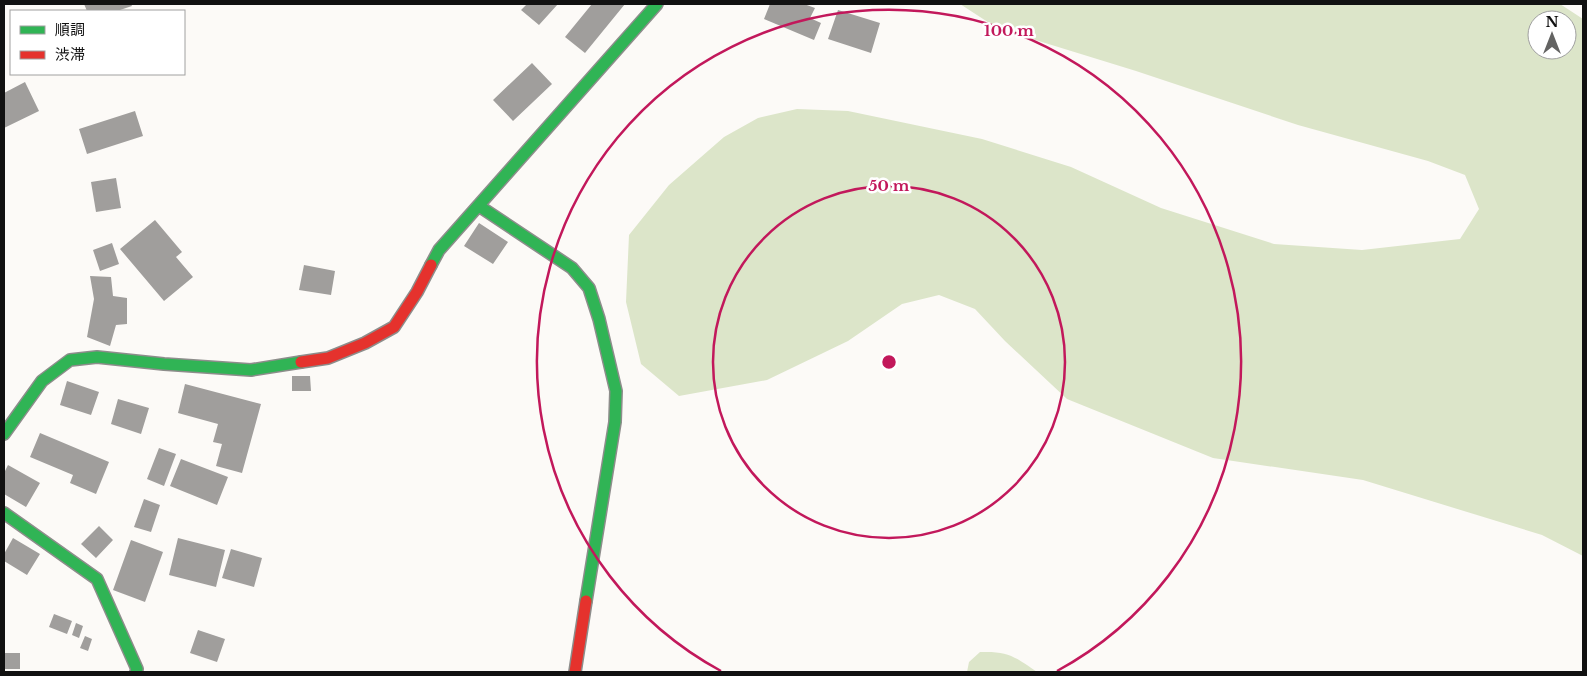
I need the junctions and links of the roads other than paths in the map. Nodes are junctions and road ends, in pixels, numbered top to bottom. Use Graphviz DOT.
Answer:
graph roads {
  1 [pos="657,4"];
  2 [pos="479,206"];
  3 [pos="4,434"];
  4 [pos="4,513"];
  5 [pos="136,672"];
  6 [pos="575,672"];
  1 -- 2 [label="street"];
  2 -- 3 [label="street"];
  2 -- 6 [label="street"];
  4 -- 5 [label="street"];
}
